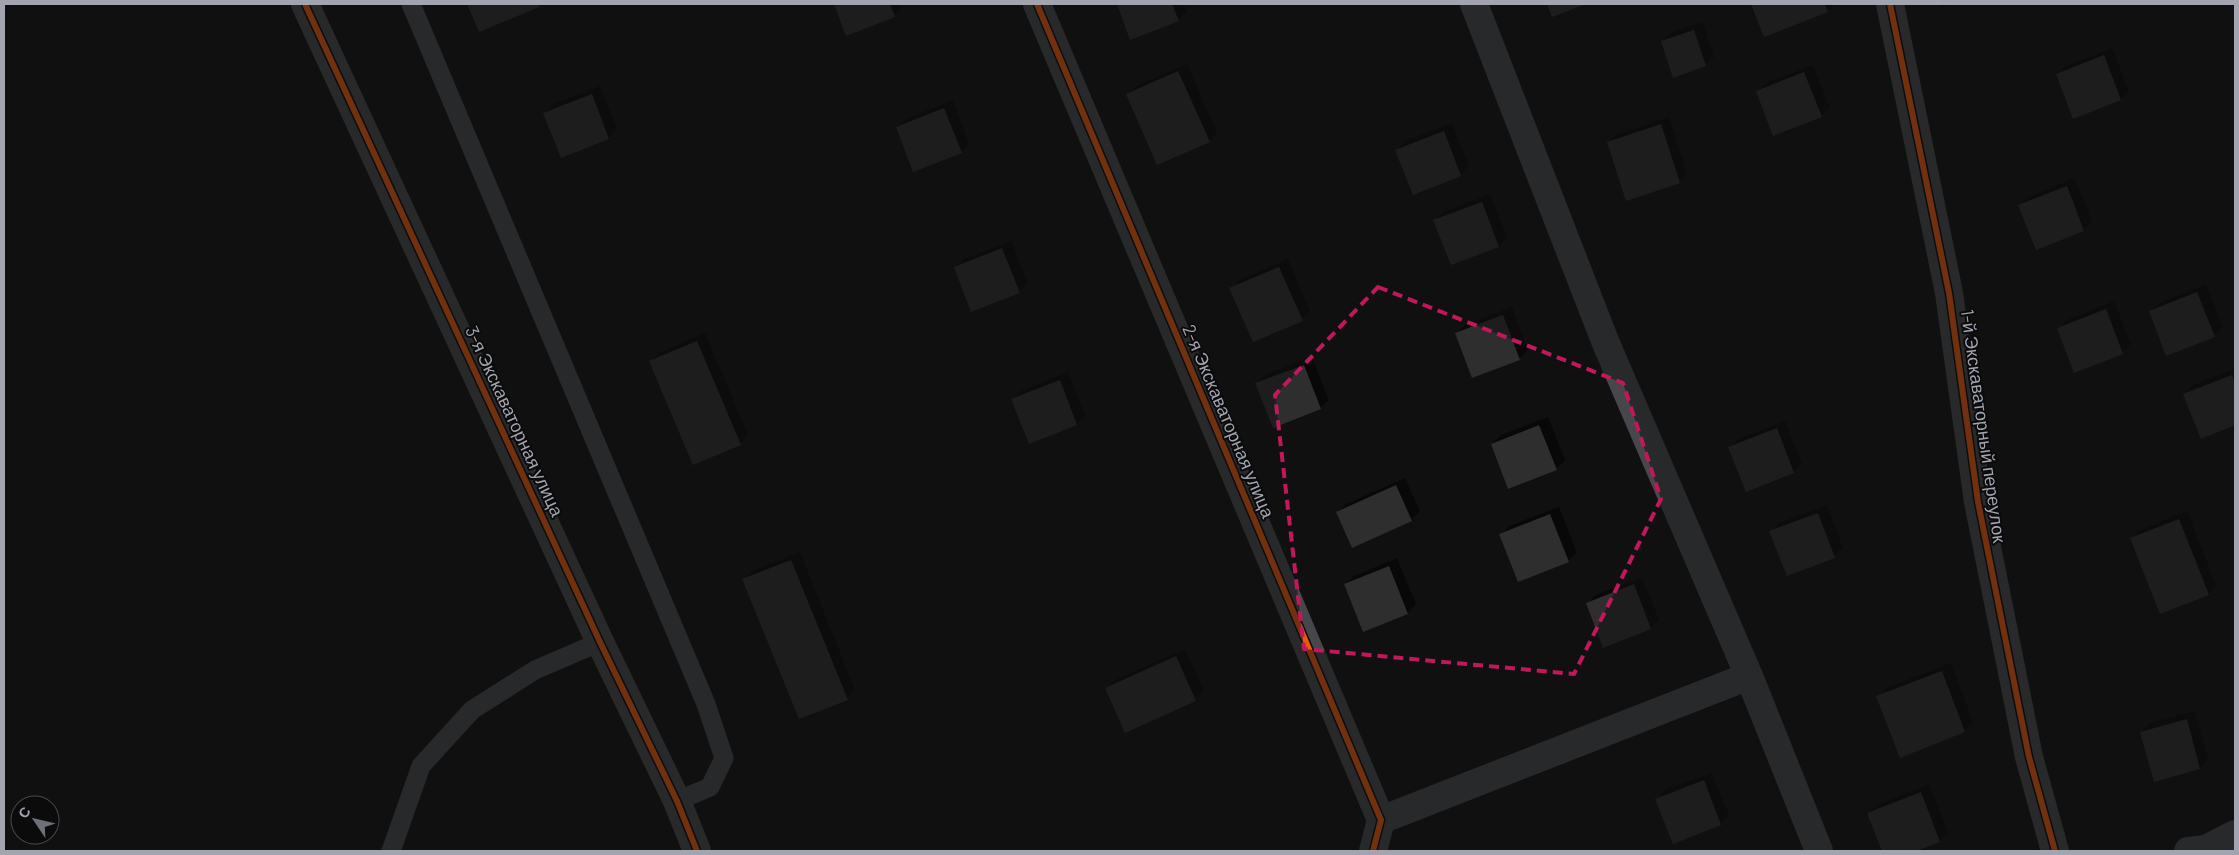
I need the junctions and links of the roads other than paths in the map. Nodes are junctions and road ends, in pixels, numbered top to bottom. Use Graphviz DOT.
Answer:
graph roads {
  1 [pos="306,4"];
  2 [pos="411,4"];
  3 [pos="1037,4"];
  4 [pos="1474,4"];
  5 [pos="1890,4"];
  6 [pos="600,642"];
  7 [pos="1749,676"];
  8 [pos="677,801"];
  9 [pos="1381,820"];
  10 [pos="2235,834"];
  11 [pos="2200,850"];
  12 [pos="391,851"];
  13 [pos="697,851"];
  14 [pos="1373,851"];
  15 [pos="1819,851"];
  16 [pos="2055,851"];
  1 -- 6 [label="street, 3-я Экскаваторная улица"];
  2 -- 8 [label="lane"];
  3 -- 9 [label="street, 2-я Экскаваторная улица"];
  4 -- 7 [label="street"];
  5 -- 16 [label="street, 1-й Экскаваторный переулок"];
  6 -- 8 [label="street, 3-я Экскаваторная улица"];
  6 -- 12 [label="lane"];
  7 -- 9 [label="street"];
  7 -- 15 [label="street"];
  8 -- 13 [label="street, 3-я Экскаваторная улица"];
  9 -- 14 [label="street"];
  10 -- 11 [label="street"];
}
